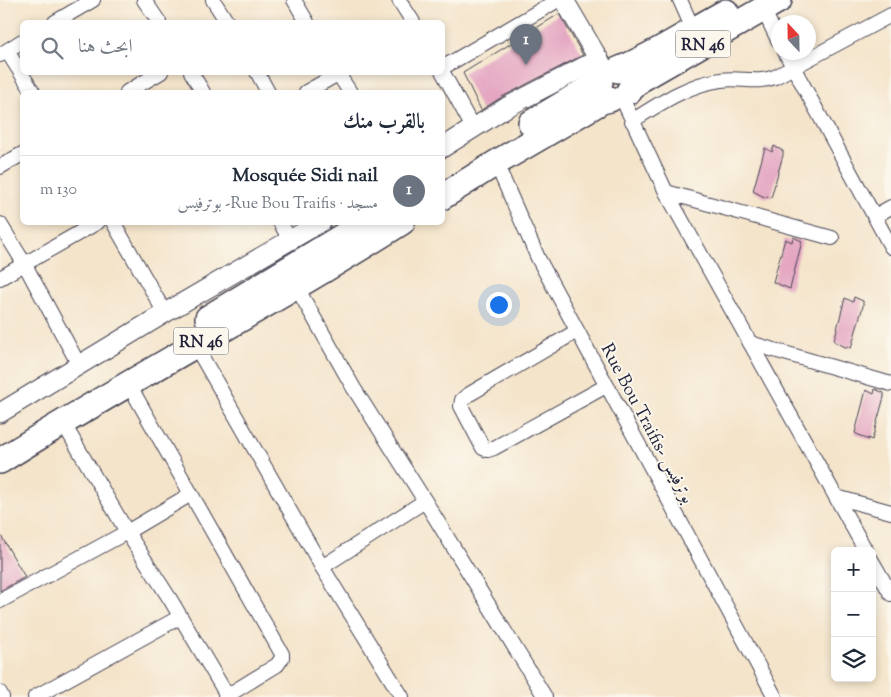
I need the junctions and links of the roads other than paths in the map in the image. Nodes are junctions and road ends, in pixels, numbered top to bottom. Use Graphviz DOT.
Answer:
graph roads {
  1 [pos="93,0"];
  2 [pos="144,0"];
  3 [pos="213,0"];
  4 [pos="294,0"];
  5 [pos="399,0"];
  6 [pos="558,0"];
  7 [pos="564,0"];
  8 [pos="680,0"];
  9 [pos="763,3"];
  10 [pos="891,15"];
  11 [pos="58,20"];
  12 [pos="158,20"];
  13 [pos="226,20"];
  14 [pos="306,20"];
  15 [pos="412,20"];
  16 [pos="771,23"];
  17 [pos="693,29"];
  18 [pos="20,43"];
  19 [pos="3,53"];
  20 [pos="789,60"];
  21 [pos="445,68"];
  22 [pos="793,68"];
  23 [pos="156,75"];
  24 [pos="192,75"];
  25 [pos="258,75"];
  26 [pos="334,75"];
  27 [pos="338,75"];
  28 [pos="445,75"];
  29 [pos="615,86"];
  30 [pos="31,90"];
  31 [pos="130,90"];
  32 [pos="202,90"];
  33 [pos="267,90"];
  34 [pos="309,90"];
  35 [pos="349,90"];
  36 [pos="473,128"];
  37 [pos="445,146"];
  38 [pos="20,155"];
  39 [pos="496,163"];
  40 [pos="0,167"];
  41 [pos="445,174"];
  42 [pos="666,192"];
  43 [pos="445,195"];
  44 [pos="891,207"];
  45 [pos="875,216"];
  46 [pos="0,224"];
  47 [pos="93,225"];
  48 [pos="115,225"];
  49 [pos="282,225"];
  50 [pos="316,225"];
  51 [pos="361,225"];
  52 [pos="397,225"];
  53 [pos="832,238"];
  54 [pos="290,240"];
  55 [pos="891,247"];
  56 [pos="24,264"];
  57 [pos="0,278"];
  58 [pos="296,286"];
  59 [pos="165,313"];
  60 [pos="577,331"];
  61 [pos="750,344"];
  62 [pos="195,345"];
  63 [pos="79,365"];
  64 [pos="128,383"];
  65 [pos="891,384"];
  66 [pos="606,386"];
  67 [pos="0,414"];
  68 [pos="62,422"];
  69 [pos="0,443"];
  70 [pos="0,461"];
  71 [pos="191,494"];
  72 [pos="836,497"];
  73 [pos="425,501"];
  74 [pos="891,512"];
  75 [pos="127,532"];
  76 [pos="864,547"];
  77 [pos="322,567"];
  78 [pos="876,568"];
  79 [pos="891,594"];
  80 [pos="0,601"];
  81 [pos="180,617"];
  82 [pos="0,694"];
  83 [pos="227,696"];
  84 [pos="2,697"];
  85 [pos="35,697"];
  86 [pos="402,697"];
  87 [pos="545,697"];
  88 [pos="775,697"];
  1 -- 11 [label="street"];
  2 -- 12 [label="street"];
  3 -- 13 [label="street"];
  4 -- 14 [label="street"];
  5 -- 15 [label="street"];
  6 -- 21 [label="street"];
  7 -- 29 [label="street"];
  8 -- 17 [label="street"];
  9 -- 16 [label="street"];
  9 -- 17 [label="highway, RN 46"];
  9 -- 29 [label="highway, RN 46"];
  10 -- 22 [label="street"];
  17 -- 29 [label="highway, RN 46"];
  18 -- 19 [label="street"];
  19 -- 30 [label="street"];
  20 -- 22 [label="street"];
  22 -- 29 [label="street"];
  22 -- 45 [label="street"];
  23 -- 31 [label="street"];
  24 -- 32 [label="street"];
  25 -- 33 [label="street"];
  26 -- 34 [label="street"];
  27 -- 35 [label="street"];
  28 -- 36 [label="street"];
  29 -- 36 [label="street"];
  29 -- 39 [label="highway, RN 46"];
  29 -- 41 [label="highway, RN 46"];
  29 -- 42 [label="street"];
  36 -- 37 [label="street"];
  38 -- 40 [label="street"];
  39 -- 43 [label="highway, RN 46"];
  39 -- 60 [label="street, Rue Bou Traifis- بوترفيس"];
  42 -- 53 [label="street"];
  42 -- 61 [label="street"];
  44 -- 45 [label="street"];
  45 -- 55 [label="street"];
  46 -- 56 [label="street"];
  47 -- 56 [label="street"];
  48 -- 59 [label="street"];
  49 -- 54 [label="street"];
  50 -- 54 [label="street"];
  51 -- 69 [label="highway, RN 46"];
  52 -- 58 [label="highway, RN 46"];
  54 -- 59 [label="street"];
  56 -- 57 [label="street"];
  56 -- 63 [label="street"];
  58 -- 62 [label="highway, RN 46"];
  58 -- 73 [label="street"];
  59 -- 63 [label="street"];
  60 -- 66 [label="street, Rue Bou Traifis- بوترفيس"];
  60 -- 66 [label="street"];
  61 -- 65 [label="street"];
  61 -- 72 [label="street"];
  62 -- 64 [label="highway, RN 46"];
  62 -- 77 [label="street"];
  63 -- 67 [label="street"];
  64 -- 68 [label="highway, RN 46"];
  64 -- 71 [label="street"];
  66 -- 88 [label="street, Rue Bou Traifis- بوترفيس"];
  68 -- 70 [label="highway, RN 46"];
  68 -- 75 [label="street"];
  71 -- 75 [label="street"];
  71 -- 83 [label="street"];
  72 -- 74 [label="street"];
  72 -- 76 [label="street"];
  73 -- 77 [label="street"];
  73 -- 87 [label="street"];
  75 -- 80 [label="street"];
  75 -- 81 [label="street"];
  77 -- 86 [label="street"];
  78 -- 79 [label="street"];
  81 -- 83 [label="street"];
  81 -- 85 [label="street"];
  82 -- 84 [label="street"];
}
